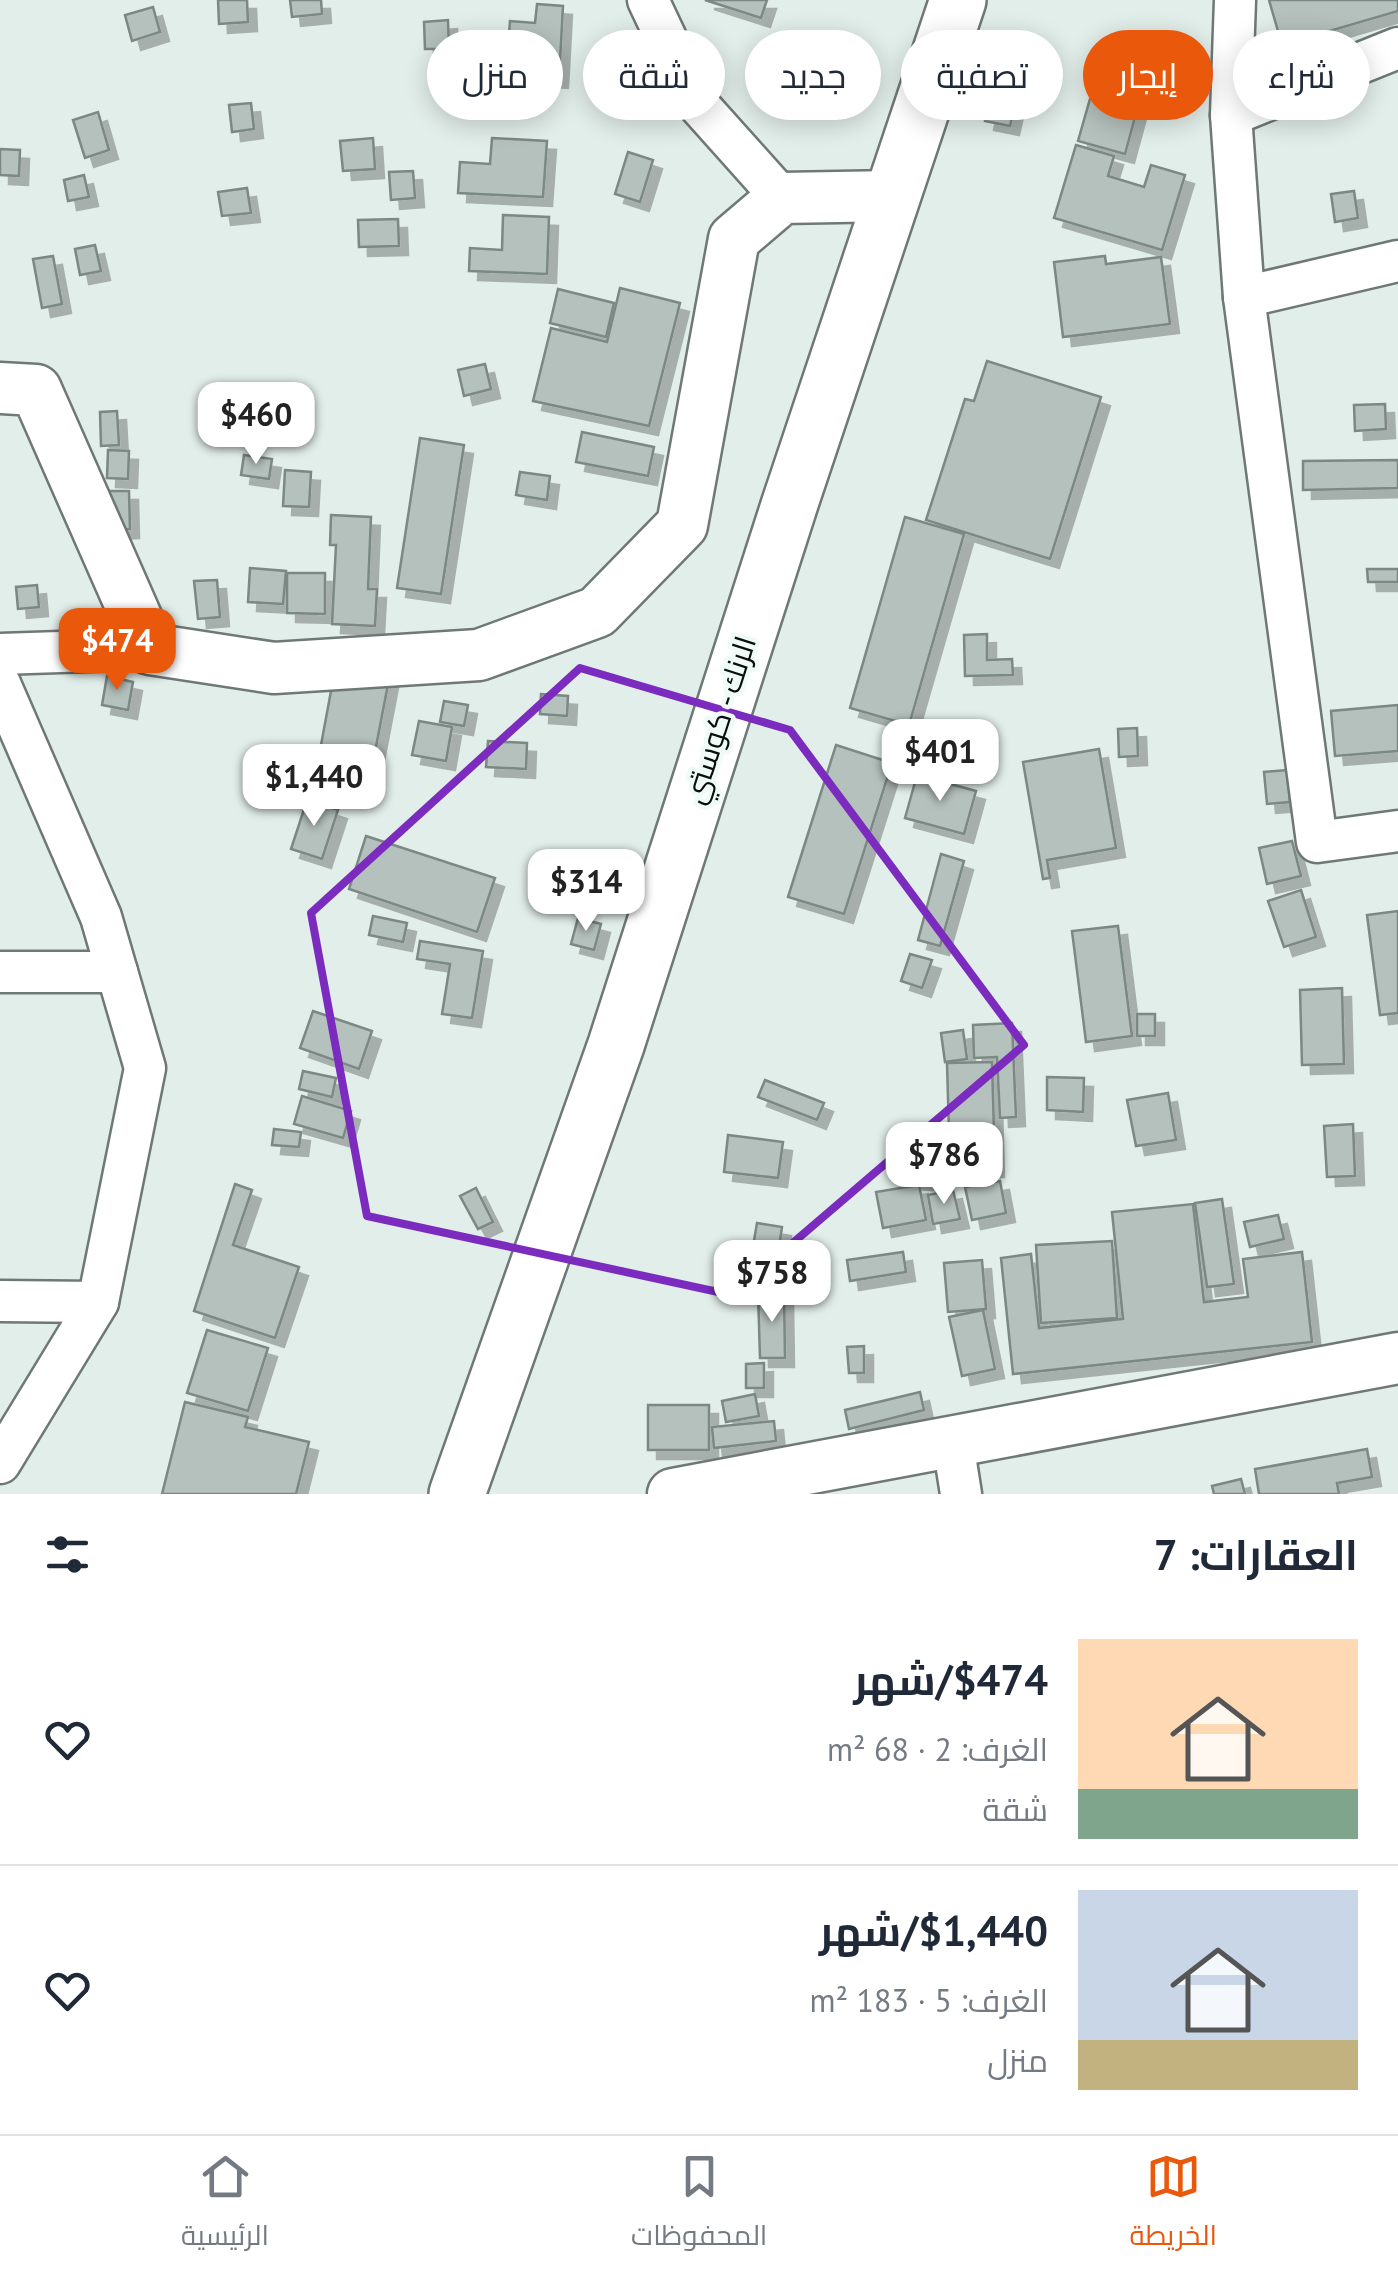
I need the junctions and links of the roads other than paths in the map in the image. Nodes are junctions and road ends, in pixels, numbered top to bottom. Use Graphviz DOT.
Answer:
graph roads {
  1 [pos="648,0"];
  2 [pos="958,0"];
  3 [pos="1235,0"];
  4 [pos="1398,48"];
  5 [pos="1231,115"];
  6 [pos="893,196"];
  7 [pos="782,198"];
  8 [pos="1398,261"];
  9 [pos="1244,297"];
  10 [pos="0,388"];
  11 [pos="150,649"];
  12 [pos="0,654"];
  13 [pos="0,684"];
  14 [pos="1398,830"];
  15 [pos="0,972"];
  16 [pos="117,972"];
  17 [pos="0,1302"];
  18 [pos="98,1302"];
  19 [pos="1398,1358"];
  20 [pos="952,1442"];
  21 [pos="0,1462"];
  22 [pos="457,1494"];
  23 [pos="673,1494"];
  24 [pos="961,1494"];
  1 -- 7 [label="street"];
  2 -- 6 [label="main road, الرنك - كوستي"];
  3 -- 5 [label="street"];
  4 -- 5 [label="street"];
  5 -- 9 [label="street"];
  6 -- 7 [label="street"];
  6 -- 22 [label="main road, الرنك - كوستي"];
  7 -- 11 [label="street"];
  8 -- 9 [label="street"];
  9 -- 14 [label="street"];
  10 -- 11 [label="street"];
  11 -- 12 [label="street"];
  13 -- 16 [label="street"];
  15 -- 16 [label="street"];
  16 -- 18 [label="street"];
  17 -- 18 [label="street"];
  18 -- 21 [label="street"];
  19 -- 20 [label="street"];
  20 -- 23 [label="street"];
  20 -- 24 [label="street"];
}
